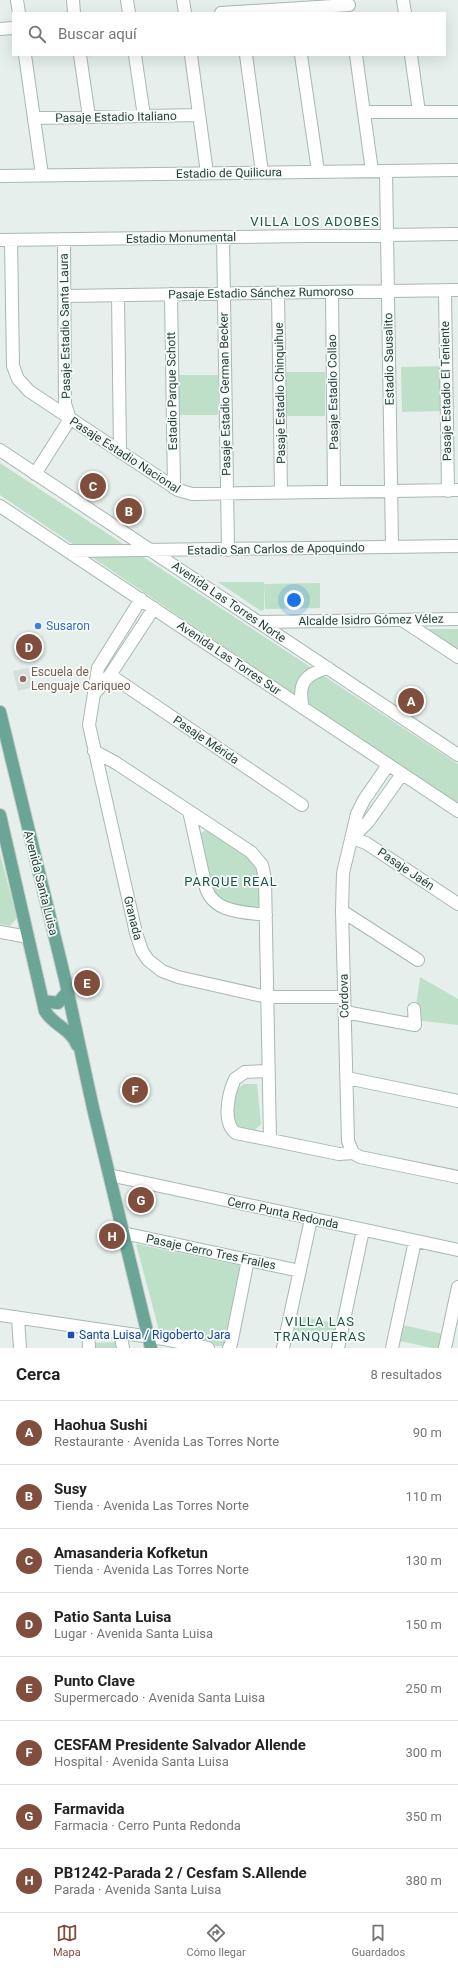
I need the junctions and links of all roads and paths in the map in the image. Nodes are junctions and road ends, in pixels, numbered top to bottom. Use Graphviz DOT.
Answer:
graph roads {
  1 [pos="17,0"];
  2 [pos="73,0"];
  3 [pos="127,0"];
  4 [pos="183,0"];
  5 [pos="404,0"];
  6 [pos="349,6"];
  7 [pos="295,11"];
  8 [pos="19,12"];
  9 [pos="74,12"];
  10 [pos="129,12"];
  11 [pos="185,12"];
  12 [pos="240,12"];
  13 [pos="405,12"];
  14 [pos="12,28"];
  15 [pos="0,29"];
  16 [pos="25,56"];
  17 [pos="80,56"];
  18 [pos="135,56"];
  19 [pos="191,56"];
  20 [pos="246,56"];
  21 [pos="301,56"];
  22 [pos="356,56"];
  23 [pos="411,56"];
  24 [pos="364,112"];
  25 [pos="419,112"];
  26 [pos="458,112"];
  27 [pos="199,115"];
  28 [pos="144,116"];
  29 [pos="89,117"];
  30 [pos="34,118"];
  31 [pos="458,170"];
  32 [pos="318,171"];
  33 [pos="372,171"];
  34 [pos="386,171"];
  35 [pos="262,172"];
  36 [pos="207,173"];
  37 [pos="42,175"];
  38 [pos="0,176"];
  39 [pos="458,234"];
  40 [pos="387,235"];
  41 [pos="223,237"];
  42 [pos="5,240"];
  43 [pos="64,240"];
  44 [pos="458,290"];
  45 [pos="388,291"];
  46 [pos="445,291"];
  47 [pos="332,292"];
  48 [pos="278,293"];
  49 [pos="171,294"];
  50 [pos="224,294"];
  51 [pos="118,295"];
  52 [pos="64,296"];
  53 [pos="6,298"];
  54 [pos="70,419"];
  55 [pos="0,450"];
  56 [pos="120,452"];
  57 [pos="35,474"];
  58 [pos="174,488"];
  59 [pos="391,491"];
  60 [pos="453,491"];
  61 [pos="334,492"];
  62 [pos="227,493"];
  63 [pos="281,493"];
  64 [pos="0,506"];
  65 [pos="458,546"];
  66 [pos="392,548"];
  67 [pos="228,550"];
  68 [pos="70,551"];
  69 [pos="151,551"];
  70 [pos="141,599"];
  71 [pos="154,608"];
  72 [pos="458,619"];
  73 [pos="402,620"];
  74 [pos="259,622"];
  75 [pos="458,658"];
  76 [pos="328,668"];
  77 [pos="110,675"];
  78 [pos="94,693"];
  79 [pos="302,708"];
  80 [pos="1,716"];
  81 [pos="94,751"];
  82 [pos="458,755"];
  83 [pos="388,764"];
  84 [pos="402,774"];
  85 [pos="302,805"];
  86 [pos="361,806"];
  87 [pos="189,811"];
  88 [pos="458,811"];
  89 [pos="0,815"];
  90 [pos="373,815"];
  91 [pos="352,838"];
  92 [pos="458,904"];
  93 [pos="342,911"];
  94 [pos="266,915"];
  95 [pos="0,932"];
  96 [pos="28,937"];
  97 [pos="418,960"];
  98 [pos="68,991"];
  99 [pos="267,997"];
  100 [pos="344,997"];
  101 [pos="43,1000"];
  102 [pos="414,1009"];
  103 [pos="345,1012"];
  104 [pos="81,1055"];
  105 [pos="268,1071"];
  106 [pos="347,1078"];
  107 [pos="458,1101"];
  108 [pos="270,1140"];
  109 [pos="353,1153"];
  110 [pos="109,1175"];
  111 [pos="458,1177"];
  112 [pos="311,1218"];
  113 [pos="363,1230"];
  114 [pos="123,1233"];
  115 [pos="415,1241"];
  116 [pos="458,1250"];
  117 [pos="248,1260"];
  118 [pos="300,1271"];
  119 [pos="458,1287"];
  120 [pos="0,1315"];
  121 [pos="18,1318"];
  122 [pos="88,1328"];
  123 [pos="120,1333"];
  124 [pos="150,1343"];
  125 [pos="20,1348"];
  126 [pos="89,1348"];
  127 [pos="123,1348"];
  128 [pos="208,1348"];
  129 [pos="229,1348"];
  130 [pos="283,1348"];
  131 [pos="338,1348"];
  132 [pos="392,1348"];
  133 [pos="445,1348"];
  1 -- 8 [label="street"];
  2 -- 9 [label="street"];
  3 -- 10 [label="street"];
  4 -- 11 [label="street"];
  5 -- 13 [label="street"];
  6 -- 7 [label="street"];
  7 -- 12 [label="street"];
  14 -- 15 [label="street"];
  16 -- 30 [label="street"];
  17 -- 29 [label="street"];
  18 -- 28 [label="street"];
  19 -- 27 [label="street"];
  20 -- 35 [label="street"];
  21 -- 32 [label="street"];
  22 -- 24 [label="street"];
  23 -- 25 [label="street"];
  24 -- 25 [label="street"];
  24 -- 33 [label="street"];
  25 -- 26 [label="street"];
  27 -- 28 [label="street, Pasaje Estadio Italiano"];
  27 -- 36 [label="street"];
  28 -- 29 [label="street, Pasaje Estadio Italiano"];
  29 -- 30 [label="street, Pasaje Estadio Italiano"];
  30 -- 37 [label="street"];
  31 -- 34 [label="street, Estadio de Quilicura"];
  32 -- 33 [label="street, Estadio de Quilicura"];
  32 -- 35 [label="street, Estadio de Quilicura"];
  33 -- 34 [label="street, Estadio de Quilicura"];
  34 -- 40 [label="street, Estadio Sausalito"];
  35 -- 36 [label="street, Estadio de Quilicura"];
  36 -- 37 [label="street, Estadio de Quilicura"];
  37 -- 38 [label="street, Estadio de Quilicura"];
  39 -- 40 [label="street, Estadio Monumental"];
  40 -- 41 [label="street, Estadio Monumental"];
  40 -- 45 [label="street, Estadio Sausalito"];
  41 -- 43 [label="street, Estadio Monumental"];
  41 -- 50 [label="street, Pasaje Estadio German Becker"];
  42 -- 43 [label="street, Estadio Monumental"];
  42 -- 53 [label="street, Pasaje Estadio Nacional"];
  43 -- 52 [label="street, Pasaje Estadio Santa Laura"];
  44 -- 46 [label="street, Pasaje Estadio Sánchez Rumoroso"];
  45 -- 46 [label="street, Pasaje Estadio Sánchez Rumoroso"];
  45 -- 47 [label="street, Pasaje Estadio Sánchez Rumoroso"];
  45 -- 59 [label="street, Estadio Sausalito"];
  46 -- 60 [label="street, Pasaje Estadio El Teniente"];
  47 -- 48 [label="street, Pasaje Estadio Sánchez Rumoroso"];
  47 -- 61 [label="street, Pasaje Estadio Collao"];
  48 -- 50 [label="street, Pasaje Estadio Sánchez Rumoroso"];
  48 -- 63 [label="street, Pasaje Estadio Chinquihue"];
  49 -- 50 [label="street, Pasaje Estadio Sánchez Rumoroso"];
  49 -- 51 [label="street, Pasaje Estadio Sánchez Rumoroso"];
  49 -- 58 [label="street, Estadio Parque Schott"];
  50 -- 62 [label="street, Pasaje Estadio German Becker"];
  51 -- 52 [label="street, Pasaje Estadio Sánchez Rumoroso"];
  51 -- 56 [label="street"];
  52 -- 54 [label="street, Pasaje Estadio Santa Laura"];
  53 -- 54 [label="street, Pasaje Estadio Nacional"];
  54 -- 56 [label="street, Pasaje Estadio Nacional"];
  54 -- 57 [label="street"];
  55 -- 57 [label="street, Avenida Las Torres Norte"];
  56 -- 58 [label="street, Pasaje Estadio Nacional"];
  57 -- 69 [label="street, Avenida Las Torres Norte"];
  58 -- 62 [label="street, Pasaje Estadio Nacional"];
  59 -- 60 [label="street, Pasaje Estadio Nacional"];
  59 -- 61 [label="street, Pasaje Estadio Nacional"];
  59 -- 66 [label="street, Estadio Sausalito"];
  61 -- 63 [label="street, Pasaje Estadio Nacional"];
  62 -- 63 [label="street, Pasaje Estadio Nacional"];
  62 -- 67 [label="street, Pasaje Estadio German Becker"];
  64 -- 68 [label="street, Avenida Las Torres Sur"];
  65 -- 66 [label="street, Estadio San Carlos de Apoquindo"];
  66 -- 67 [label="street, Estadio San Carlos de Apoquindo"];
  67 -- 69 [label="street, Estadio San Carlos de Apoquindo"];
  68 -- 69 [label="street, Estadio San Carlos de Apoquindo"];
  68 -- 70 [label="street, Avenida Las Torres Sur"];
  69 -- 74 [label="street, Avenida Las Torres Norte"];
  70 -- 71 [label="street, Avenida Las Torres Sur"];
  70 -- 78 [label="street, Granada"];
  71 -- 77 [label="street, Granada"];
  71 -- 79 [label="street, Avenida Las Torres Sur"];
  72 -- 73 [label="street, Alcalde Isidro Gómez Vélez"];
  73 -- 74 [label="street, Alcalde Isidro Gómez Vélez"];
  73 -- 75 [label="street"];
  74 -- 76 [label="street, Avenida Las Torres Norte"];
  76 -- 79 [label="street"];
  76 -- 82 [label="street, Avenida Las Torres Norte"];
  77 -- 78 [label="street, Granada"];
  77 -- 85 [label="street, Pasaje Mérida"];
  78 -- 81 [label="street, Granada"];
  79 -- 83 [label="street, Avenida Las Torres Sur"];
  80 -- 98 [label="main road, Avenida Santa Luisa"];
  81 -- 87 [label="street"];
  81 -- 99 [label="street, Granada"];
  83 -- 84 [label="street, Avenida Las Torres Sur"];
  83 -- 86 [label="street, Córdova"];
  84 -- 88 [label="street, Avenida Las Torres Sur"];
  84 -- 90 [label="street, Córdova"];
  86 -- 90 [label="street"];
  86 -- 91 [label="street, Córdova"];
  87 -- 94 [label="street"];
  87 -- 94 [label="street"];
  89 -- 96 [label="main road, Avenida Santa Luisa"];
  90 -- 91 [label="street, Córdova"];
  91 -- 92 [label="street, Pasaje Jaén"];
  91 -- 93 [label="street, Córdova"];
  93 -- 97 [label="street"];
  93 -- 100 [label="street, Córdova"];
  94 -- 99 [label="street"];
  95 -- 96 [label="street"];
  96 -- 101 [label="main road, Avenida Santa Luisa"];
  98 -- 101 [label="main road"];
  98 -- 104 [label="main road, Avenida Santa Luisa"];
  99 -- 100 [label="street"];
  99 -- 105 [label="street"];
  100 -- 103 [label="street, Córdova"];
  101 -- 104 [label="main road, Avenida Santa Luisa"];
  102 -- 103 [label="street"];
  103 -- 106 [label="street, Córdova"];
  104 -- 110 [label="main road, Avenida Santa Luisa"];
  105 -- 108 [label="street"];
  105 -- 108 [label="street"];
  106 -- 107 [label="street"];
  106 -- 109 [label="street, Córdova"];
  108 -- 109 [label="street"];
  109 -- 111 [label="street"];
  110 -- 112 [label="street, Cerro Punta Redonda"];
  110 -- 114 [label="main road, Avenida Santa Luisa"];
  112 -- 113 [label="street, Cerro Punta Redonda"];
  112 -- 118 [label="street"];
  113 -- 115 [label="street, Cerro Punta Redonda"];
  113 -- 131 [label="street"];
  114 -- 117 [label="street, Pasaje Cerro Tres Frailes"];
  114 -- 124 [label="main road, Avenida Santa Luisa"];
  115 -- 116 [label="street, Cerro Punta Redonda"];
  115 -- 132 [label="street"];
  117 -- 118 [label="street, Pasaje Cerro Tres Frailes"];
  117 -- 129 [label="street"];
  118 -- 130 [label="street"];
  119 -- 133 [label="street"];
  120 -- 121 [label="street"];
  121 -- 122 [label="street"];
  121 -- 125 [label="street"];
  122 -- 123 [label="street"];
  122 -- 126 [label="street"];
  123 -- 124 [label="street"];
  123 -- 127 [label="street"];
  124 -- 128 [label="street"];
}
